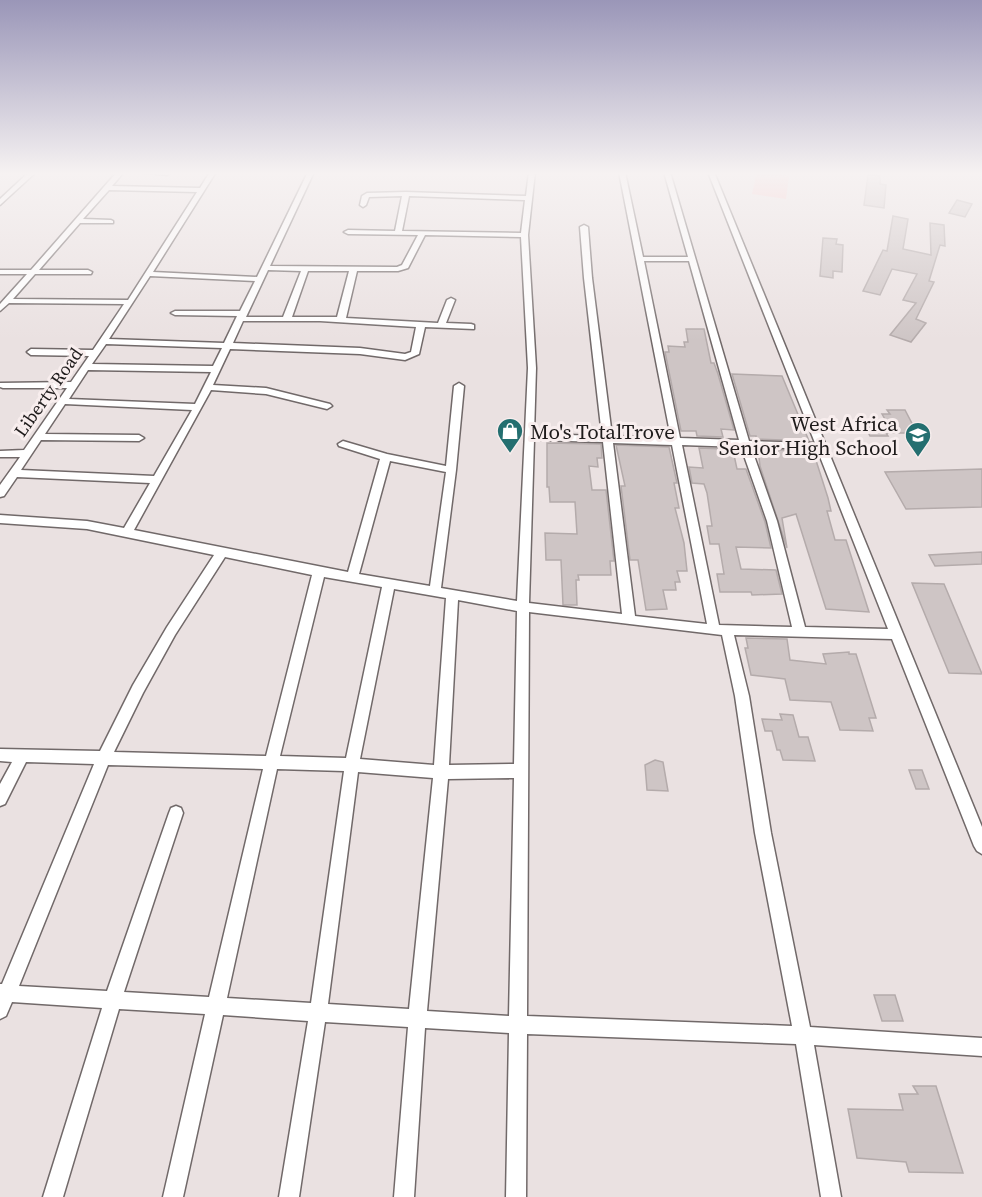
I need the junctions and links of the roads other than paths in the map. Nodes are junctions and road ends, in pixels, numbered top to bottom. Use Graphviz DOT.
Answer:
graph roads {
  1 [pos="585,227"];
  2 [pos="72,228"];
  3 [pos="178,228"];
  4 [pos="284,228"];
  5 [pos="399,228"];
  6 [pos="525,228"];
  7 [pos="632,228"];
  8 [pos="684,228"];
  9 [pos="733,228"];
  10 [pos="348,232"];
  11 [pos="398,233"];
  12 [pos="423,233"];
  13 [pos="524,235"];
  14 [pos="638,259"];
  15 [pos="693,259"];
  16 [pos="265,268"];
  17 [pos="305,269"];
  18 [pos="353,270"];
  19 [pos="0,272"];
  20 [pos="32,272"];
  21 [pos="88,272"];
  22 [pos="149,274"];
  23 [pos="260,279"];
  24 [pos="452,300"];
  25 [pos="8,301"];
  26 [pos="128,306"];
  27 [pos="0,309"];
  28 [pos="175,314"];
  29 [pos="242,317"];
  30 [pos="288,318"];
  31 [pos="340,320"];
  32 [pos="421,324"];
  33 [pos="441,325"];
  34 [pos="471,327"];
  35 [pos="104,341"];
  36 [pos="228,346"];
  37 [pos="31,352"];
  38 [pos="95,353"];
  39 [pos="85,367"];
  40 [pos="216,369"];
  41 [pos="3,385"];
  42 [pos="73,385"];
  43 [pos="459,386"];
  44 [pos="208,387"];
  45 [pos="61,402"];
  46 [pos="327,406"];
  47 [pos="198,407"];
  48 [pos="37,437"];
  49 [pos="529,437"];
  50 [pos="139,438"];
  51 [pos="608,439"];
  52 [pos="676,442"];
  53 [pos="745,442"];
  54 [pos="343,444"];
  55 [pos="821,446"];
  56 [pos="26,453"];
  57 [pos="0,454"];
  58 [pos="386,457"];
  59 [pos="451,470"];
  60 [pos="14,473"];
  61 [pos="158,480"];
  62 [pos="0,494"];
  63 [pos="0,519"];
  64 [pos="127,533"];
  65 [pos="223,551"];
  66 [pos="319,572"];
  67 [pos="352,578"];
  68 [pos="389,584"];
  69 [pos="435,592"];
  70 [pos="452,595"];
  71 [pos="523,607"];
  72 [pos="629,620"];
  73 [pos="721,630"];
  74 [pos="800,632"];
  75 [pos="897,634"];
  76 [pos="0,755"];
  77 [pos="22,756"];
  78 [pos="104,758"];
  79 [pos="270,763"];
  80 [pos="352,765"];
  81 [pos="521,771"];
  82 [pos="441,772"];
  83 [pos="0,799"];
  84 [pos="176,813"];
  85 [pos="982,846"];
  86 [pos="2,999"];
  87 [pos="113,1000"];
  88 [pos="215,1006"];
  89 [pos="318,1013"];
  90 [pos="417,1019"];
  91 [pos="518,1025"];
  92 [pos="803,1035"];
  93 [pos="982,1047"];
  94 [pos="53,1197"];
  95 [pos="173,1197"];
  96 [pos="289,1197"];
  97 [pos="404,1197"];
  98 [pos="516,1197"];
  99 [pos="831,1197"];
  1 -- 51 [label="street"];
  2 -- 20 [label="street"];
  3 -- 22 [label="street, Liberty Road"];
  4 -- 16 [label="street"];
  5 -- 11 [label="street"];
  6 -- 13 [label="street"];
  7 -- 14 [label="street"];
  8 -- 15 [label="street"];
  9 -- 55 [label="street"];
  10 -- 11 [label="street"];
  11 -- 12 [label="street"];
  12 -- 13 [label="street"];
  12 -- 18 [label="street"];
  13 -- 49 [label="street"];
  14 -- 15 [label="street"];
  14 -- 52 [label="street"];
  15 -- 53 [label="street"];
  16 -- 17 [label="street"];
  16 -- 23 [label="street"];
  17 -- 18 [label="street"];
  17 -- 30 [label="street"];
  18 -- 31 [label="street"];
  19 -- 20 [label="street"];
  20 -- 21 [label="street"];
  20 -- 25 [label="street"];
  22 -- 23 [label="street"];
  22 -- 26 [label="street, Liberty Road"];
  23 -- 29 [label="street"];
  24 -- 33 [label="street"];
  25 -- 26 [label="street"];
  25 -- 27 [label="street"];
  26 -- 35 [label="street, Liberty Road"];
  28 -- 29 [label="street"];
  29 -- 30 [label="street"];
  29 -- 36 [label="street"];
  30 -- 31 [label="street"];
  31 -- 32 [label="street"];
  32 -- 33 [label="street"];
  32 -- 36 [label="street"];
  33 -- 34 [label="street"];
  35 -- 36 [label="street"];
  35 -- 38 [label="street, Liberty Road"];
  36 -- 40 [label="street"];
  37 -- 38 [label="street"];
  38 -- 39 [label="street, Liberty Road"];
  39 -- 40 [label="street"];
  39 -- 42 [label="street, Liberty Road"];
  40 -- 44 [label="street"];
  41 -- 42 [label="street"];
  42 -- 45 [label="street, Liberty Road"];
  43 -- 59 [label="street"];
  44 -- 46 [label="street"];
  44 -- 47 [label="street"];
  45 -- 47 [label="street"];
  45 -- 48 [label="street, Liberty Road"];
  47 -- 61 [label="street"];
  48 -- 50 [label="street"];
  48 -- 56 [label="street, Liberty Road"];
  49 -- 51 [label="street"];
  49 -- 71 [label="street"];
  51 -- 52 [label="street"];
  51 -- 72 [label="street"];
  52 -- 53 [label="street"];
  52 -- 73 [label="street"];
  53 -- 55 [label="street"];
  53 -- 74 [label="street"];
  54 -- 58 [label="street"];
  55 -- 75 [label="street"];
  56 -- 57 [label="street"];
  56 -- 60 [label="street, Liberty Road"];
  58 -- 59 [label="street"];
  58 -- 67 [label="street"];
  59 -- 69 [label="street"];
  60 -- 61 [label="street"];
  60 -- 62 [label="street, Liberty Road"];
  61 -- 64 [label="street"];
  63 -- 64 [label="street"];
  64 -- 65 [label="street"];
  65 -- 66 [label="street"];
  65 -- 78 [label="street"];
  66 -- 67 [label="street"];
  66 -- 79 [label="street"];
  67 -- 68 [label="street"];
  68 -- 69 [label="street"];
  68 -- 80 [label="street"];
  69 -- 70 [label="street"];
  70 -- 71 [label="street"];
  70 -- 82 [label="street"];
  71 -- 72 [label="street"];
  71 -- 81 [label="street"];
  72 -- 73 [label="street"];
  73 -- 74 [label="street"];
  73 -- 92 [label="street"];
  74 -- 75 [label="street"];
  75 -- 85 [label="street"];
  76 -- 77 [label="street"];
  77 -- 78 [label="street"];
  77 -- 83 [label="street"];
  78 -- 79 [label="street"];
  78 -- 86 [label="street"];
  79 -- 80 [label="street"];
  79 -- 88 [label="street"];
  80 -- 82 [label="street"];
  80 -- 89 [label="street"];
  81 -- 82 [label="street"];
  81 -- 91 [label="street"];
  82 -- 90 [label="street"];
  84 -- 87 [label="street"];
  86 -- 87 [label="street"];
  87 -- 88 [label="street"];
  87 -- 94 [label="street"];
  88 -- 89 [label="street"];
  88 -- 95 [label="street"];
  89 -- 90 [label="street"];
  89 -- 96 [label="street"];
  90 -- 91 [label="street"];
  90 -- 97 [label="street"];
  91 -- 92 [label="street"];
  91 -- 98 [label="street"];
  92 -- 93 [label="street"];
  92 -- 99 [label="street"];
}
